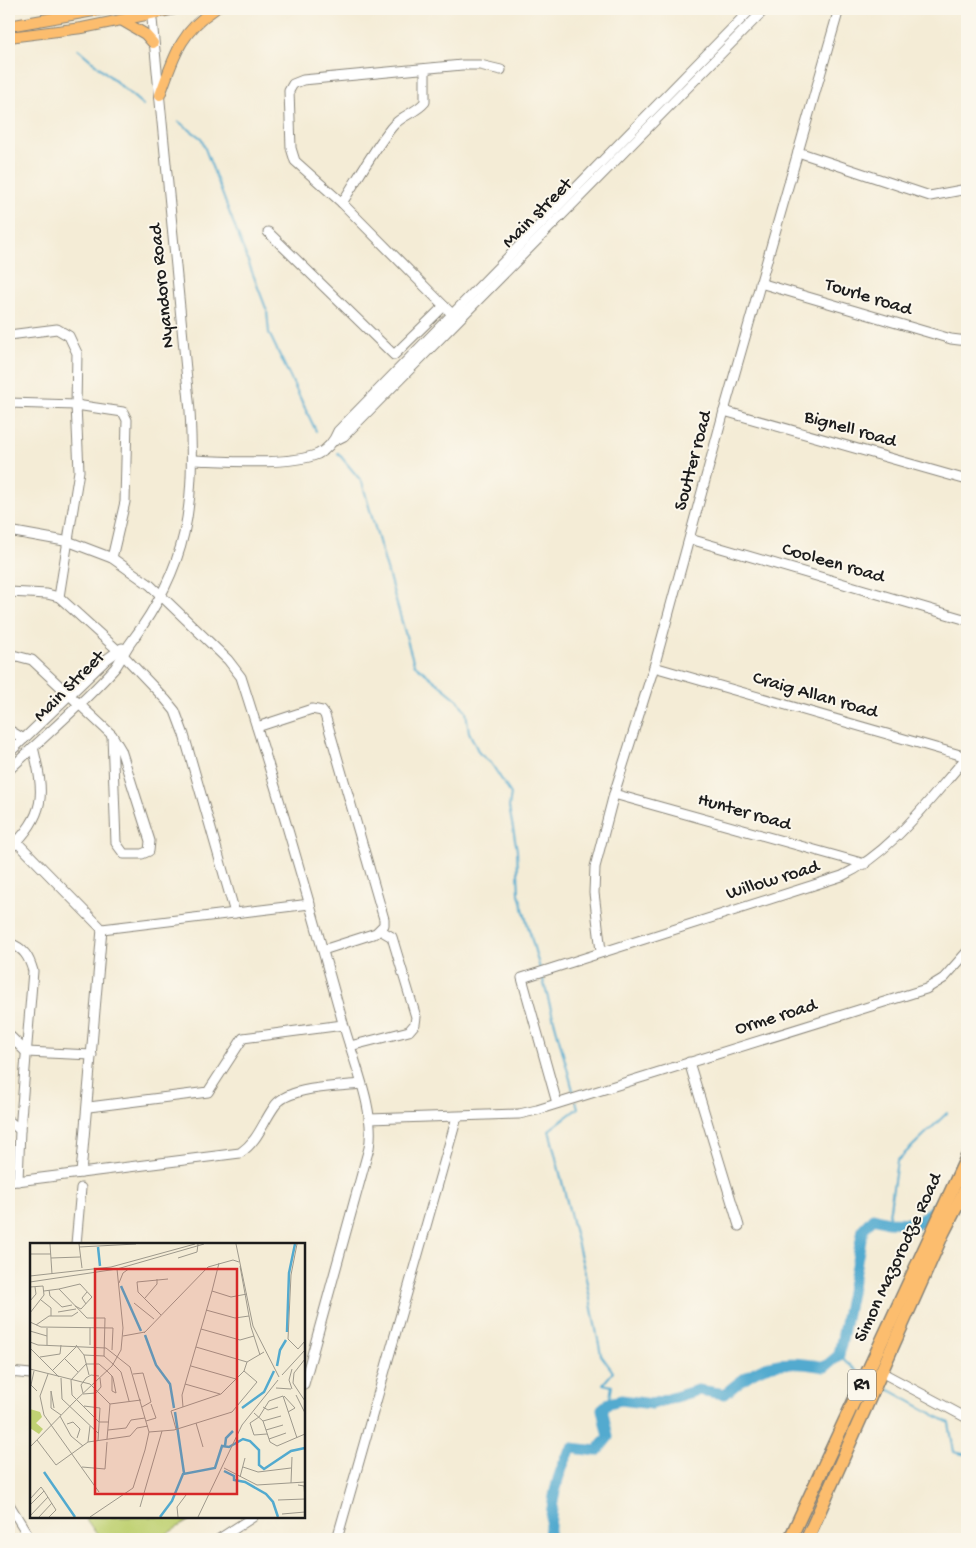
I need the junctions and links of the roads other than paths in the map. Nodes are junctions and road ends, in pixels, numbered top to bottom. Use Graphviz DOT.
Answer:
graph roads {
  1 [pos="105,9"];
  2 [pos="176,9"];
  3 [pos="215,9"];
  4 [pos="751,9"];
  5 [pos="765,9"];
  6 [pos="839,9"];
  7 [pos="151,12"];
  8 [pos="121,20"];
  9 [pos="9,26"];
  10 [pos="9,36"];
  11 [pos="153,42"];
  12 [pos="426,69"];
  13 [pos="501,70"];
  14 [pos="160,95"];
  15 [pos="798,152"];
  16 [pos="967,189"];
  17 [pos="342,203"];
  18 [pos="268,232"];
  19 [pos="760,283"];
  20 [pos="444,306"];
  21 [pos="454,316"];
  22 [pos="9,335"];
  23 [pos="967,341"];
  24 [pos="9,403"];
  25 [pos="76,405"];
  26 [pos="724,411"];
  27 [pos="193,460"];
  28 [pos="967,480"];
  29 [pos="9,532"];
  30 [pos="690,539"];
  31 [pos="70,542"];
  32 [pos="112,558"];
  33 [pos="178,559"];
  34 [pos="9,592"];
  35 [pos="162,596"];
  36 [pos="59,597"];
  37 [pos="967,620"];
  38 [pos="9,654"];
  39 [pos="121,654"];
  40 [pos="654,667"];
  41 [pos="70,695"];
  42 [pos="79,704"];
  43 [pos="257,727"];
  44 [pos="9,730"];
  45 [pos="112,736"];
  46 [pos="24,740"];
  47 [pos="33,747"];
  48 [pos="10,752"];
  49 [pos="967,757"];
  50 [pos="9,770"];
  51 [pos="614,794"];
  52 [pos="9,834"];
  53 [pos="17,842"];
  54 [pos="9,850"];
  55 [pos="865,864"];
  56 [pos="310,904"];
  57 [pos="234,913"];
  58 [pos="102,929"];
  59 [pos="380,930"];
  60 [pos="9,943"];
  61 [pos="323,950"];
  62 [pos="601,951"];
  63 [pos="967,952"];
  64 [pos="343,1025"];
  65 [pos="9,1035"];
  66 [pos="350,1046"];
  67 [pos="26,1052"];
  68 [pos="92,1055"];
  69 [pos="689,1062"];
  70 [pos="361,1084"];
  71 [pos="557,1103"];
  72 [pos="89,1107"];
  73 [pos="457,1117"];
  74 [pos="369,1119"];
  75 [pos="9,1121"];
  76 [pos="20,1130"];
  77 [pos="967,1157"];
  78 [pos="82,1173"];
  79 [pos="13,1182"];
  80 [pos="967,1186"];
  81 [pos="82,1188"];
  82 [pos="739,1226"];
  83 [pos="938,1232"];
  84 [pos="76,1243"];
  85 [pos="9,1372"];
  86 [pos="881,1372"];
  87 [pos="30,1374"];
  88 [pos="305,1380"];
  89 [pos="967,1418"];
  90 [pos="9,1504"];
  91 [pos="251,1518"];
  92 [pos="26,1532"];
  93 [pos="219,1539"];
  94 [pos="337,1539"];
  95 [pos="790,1539"];
  96 [pos="807,1539"];
  1 -- 9 [label="main road"];
  2 -- 7 [label="main road"];
  3 -- 14 [label="main road"];
  4 -- 21 [label="street, Main street"];
  5 -- 21 [label="street, Main street"];
  6 -- 15 [label="street, Soutter road"];
  7 -- 8 [label="main road"];
  7 -- 11 [label="street, Nyandoro Road"];
  8 -- 10 [label="main road"];
  8 -- 11 [label="main road"];
  11 -- 14 [label="street, Nyandoro Road"];
  12 -- 13 [label="street"];
  12 -- 17 [label="street"];
  12 -- 17 [label="street"];
  14 -- 27 [label="street, Nyandoro Road"];
  15 -- 16 [label="street"];
  15 -- 19 [label="street, Soutter road"];
  17 -- 20 [label="street"];
  18 -- 20 [label="street"];
  19 -- 23 [label="street, Tourle road"];
  19 -- 26 [label="street, Soutter road"];
  20 -- 21 [label="street"];
  21 -- 27 [label="street, Main street"];
  22 -- 25 [label="street"];
  24 -- 25 [label="street"];
  25 -- 31 [label="street"];
  25 -- 32 [label="street"];
  26 -- 28 [label="street, Bignell road"];
  26 -- 30 [label="street, Soutter road"];
  27 -- 33 [label="street, Nyandoro Road"];
  29 -- 31 [label="street"];
  30 -- 37 [label="street, Cooleen road"];
  30 -- 40 [label="street, Soutter road"];
  31 -- 32 [label="street"];
  31 -- 36 [label="street"];
  32 -- 35 [label="street"];
  33 -- 35 [label="street, Main Street"];
  34 -- 36 [label="street"];
  35 -- 39 [label="street, Main Street"];
  35 -- 43 [label="street"];
  36 -- 39 [label="street"];
  38 -- 41 [label="street"];
  39 -- 41 [label="street, Main Street"];
  39 -- 42 [label="street, Main Street"];
  39 -- 57 [label="street"];
  40 -- 49 [label="street, Craig Allan road"];
  40 -- 51 [label="street, Soutter road"];
  41 -- 42 [label="street"];
  41 -- 46 [label="street, Main Street"];
  42 -- 45 [label="street"];
  42 -- 47 [label="street, Main Street"];
  43 -- 56 [label="street"];
  43 -- 59 [label="street"];
  44 -- 46 [label="street"];
  45 -- 45 [label="street"];
  46 -- 48 [label="street, Main Street"];
  47 -- 50 [label="street, Main Street"];
  47 -- 53 [label="street"];
  49 -- 55 [label="street, Willow road"];
  51 -- 55 [label="street, Hunter road"];
  51 -- 62 [label="street, Soutter road"];
  52 -- 53 [label="street"];
  53 -- 54 [label="street"];
  53 -- 58 [label="street"];
  55 -- 62 [label="street, Willow road"];
  56 -- 57 [label="street"];
  56 -- 61 [label="street"];
  57 -- 58 [label="street"];
  58 -- 68 [label="street"];
  59 -- 61 [label="street"];
  59 -- 66 [label="street"];
  60 -- 67 [label="street"];
  61 -- 64 [label="street"];
  62 -- 71 [label="street, Willow road"];
  63 -- 69 [label="street, Orme road"];
  64 -- 66 [label="street"];
  64 -- 72 [label="street"];
  65 -- 67 [label="street"];
  66 -- 70 [label="street"];
  67 -- 68 [label="street"];
  67 -- 76 [label="street"];
  68 -- 72 [label="street"];
  69 -- 71 [label="street, Orme road"];
  69 -- 82 [label="street"];
  70 -- 74 [label="street"];
  70 -- 78 [label="street"];
  71 -- 73 [label="street"];
  72 -- 78 [label="street"];
  73 -- 74 [label="street"];
  73 -- 94 [label="street"];
  74 -- 88 [label="street"];
  75 -- 76 [label="street"];
  76 -- 79 [label="street"];
  77 -- 83 [label="highway, Simon Mazorodze Road / R1"];
  78 -- 79 [label="street"];
  80 -- 83 [label="highway, Simon Mazorodze Road / R1"];
  81 -- 84 [label="street"];
  83 -- 86 [label="highway, Simon Mazorodze Road / R1"];
  83 -- 95 [label="highway, Simon Mazorodze Road / R1"];
  85 -- 87 [label="street"];
  86 -- 89 [label="street"];
  86 -- 96 [label="highway, Simon Mazorodze Road / R1"];
  90 -- 92 [label="street"];
  91 -- 93 [label="street"];
}
